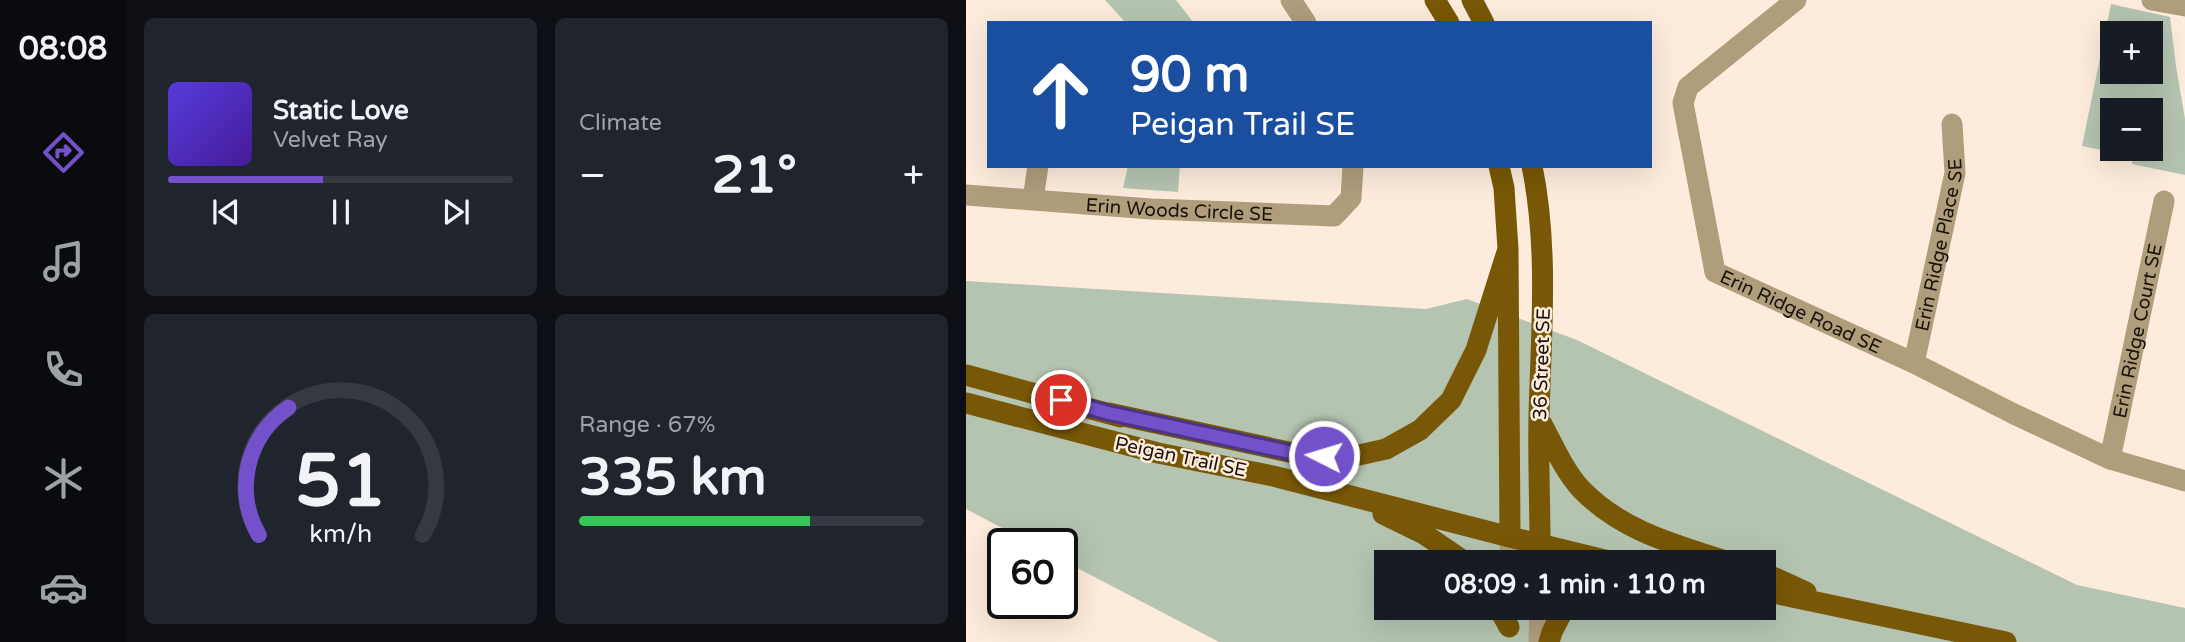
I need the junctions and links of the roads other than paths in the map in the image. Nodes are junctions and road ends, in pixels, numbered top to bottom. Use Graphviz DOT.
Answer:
graph roads {
  1 [pos="1291,0"];
  2 [pos="1435,0"];
  3 [pos="1472,0"];
  4 [pos="1796,0"];
  5 [pos="2152,0"];
  6 [pos="2185,6"];
  7 [pos="1305,21"];
  8 [pos="1448,21"];
  9 [pos="1483,21"];
  10 [pos="1952,124"];
  11 [pos="1038,168"];
  12 [pos="1353,168"];
  13 [pos="1499,168"];
  14 [pos="1532,168"];
  15 [pos="966,195"];
  16 [pos="1033,199"];
  17 [pos="2164,201"];
  18 [pos="1508,249"];
  19 [pos="1913,363"];
  20 [pos="966,375"];
  21 [pos="966,402"];
  22 [pos="1109,413"];
  23 [pos="1539,419"];
  24 [pos="2110,459"];
  25 [pos="1273,476"];
  26 [pos="2185,481"];
  27 [pos="1343,494"];
  28 [pos="1510,537"];
  29 [pos="1447,550"];
  30 [pos="1510,550"];
  31 [pos="1534,550"];
  32 [pos="1540,550"];
  33 [pos="1690,550"];
  34 [pos="1776,579"];
  35 [pos="1776,593"];
  36 [pos="1830,604"];
  37 [pos="1540,620"];
  38 [pos="1558,620"];
  39 [pos="1539,642"];
  40 [pos="1549,642"];
  41 [pos="2006,642"];
  1 -- 7 [label="street"];
  2 -- 8 [label="main road"];
  3 -- 9 [label="main road"];
  4 -- 19 [label="street, Erin Ridge Road SE"];
  5 -- 6 [label="street"];
  10 -- 19 [label="street, Erin Ridge Place SE"];
  11 -- 16 [label="street"];
  12 -- 16 [label="street, Erin Woods Circle SE"];
  13 -- 18 [label="main road, 36 Street SE"];
  14 -- 23 [label="main road, 36 Street SE"];
  15 -- 16 [label="street, Erin Woods Circle SE"];
  17 -- 24 [label="street, Erin Ridge Court SE"];
  18 -- 22 [label="main road"];
  18 -- 28 [label="main road, 36 Street SE"];
  19 -- 24 [label="street, Erin Ridge Road SE"];
  20 -- 22 [label="main road, Peigan Trail SE"];
  21 -- 25 [label="main road, Peigan Trail SE"];
  22 -- 25 [label="main road, Peigan Trail SE"];
  23 -- 32 [label="main road, 36 Street SE"];
  23 -- 33 [label="main road"];
  24 -- 26 [label="street, Erin Ridge Road SE"];
  25 -- 27 [label="main road, Peigan Trail SE"];
  27 -- 28 [label="main road, Peigan Trail SE"];
  27 -- 29 [label="main road"];
  28 -- 30 [label="street, 36 Street SE"];
  28 -- 31 [label="main road, Peigan Trail SE"];
  34 -- 36 [label="main road"];
  35 -- 36 [label="main road"];
  36 -- 41 [label="main road"];
  37 -- 39 [label="street"];
  38 -- 40 [label="main road"];
}
